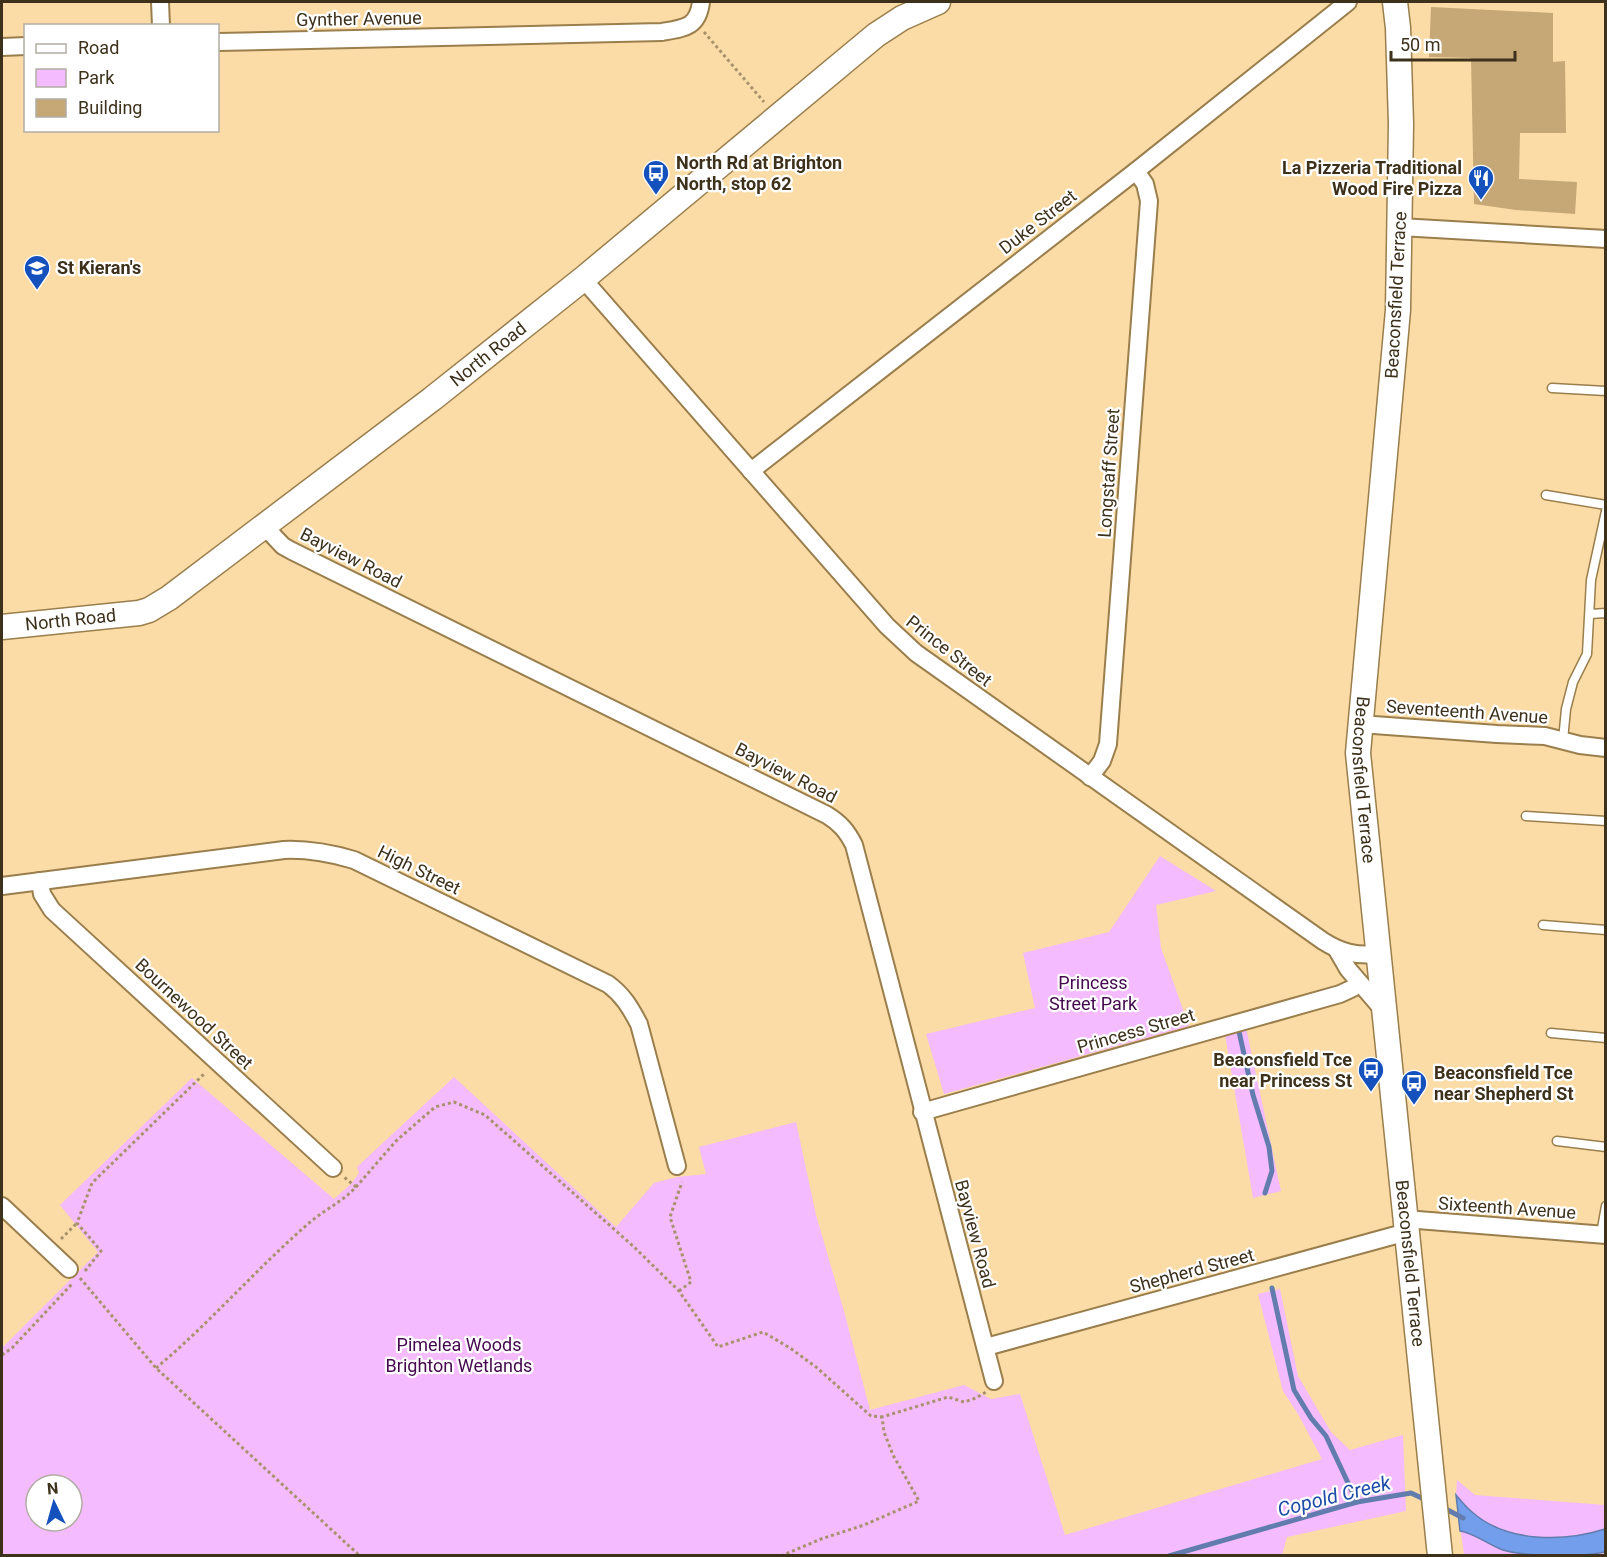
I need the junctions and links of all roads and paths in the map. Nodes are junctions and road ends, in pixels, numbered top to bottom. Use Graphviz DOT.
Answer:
graph roads {
  1 [pos="160,2"];
  2 [pos="701,2"];
  3 [pos="938,2"];
  4 [pos="1348,2"];
  5 [pos="1395,2"];
  6 [pos="694,21"];
  7 [pos="161,24"];
  8 [pos="219,42"];
  9 [pos="24,46"];
  10 [pos="2,47"];
  11 [pos="764,102"];
  12 [pos="1136,171"];
  13 [pos="1400,227"];
  14 [pos="1605,239"];
  15 [pos="583,279"];
  16 [pos="1552,388"];
  17 [pos="1605,391"];
  18 [pos="751,471"];
  19 [pos="1546,495"];
  20 [pos="1605,505"];
  21 [pos="1605,511"];
  22 [pos="264,526"];
  23 [pos="1605,612"];
  24 [pos="1590,614"];
  25 [pos="2,627"];
  26 [pos="1360,724"];
  27 [pos="1563,740"];
  28 [pos="1605,748"];
  29 [pos="1090,777"];
  30 [pos="1526,816"];
  31 [pos="1605,821"];
  32 [pos="40,881"];
  33 [pos="2,886"];
  34 [pos="1543,925"];
  35 [pos="1605,930"];
  36 [pos="1336,950"];
  37 [pos="1378,954"];
  38 [pos="1358,982"];
  39 [pos="1384,1011"];
  40 [pos="1551,1033"];
  41 [pos="1605,1038"];
  42 [pos="217,1061"];
  43 [pos="922,1112"];
  44 [pos="1557,1141"];
  45 [pos="1605,1147"];
  46 [pos="677,1166"];
  47 [pos="333,1168"];
  48 [pos="356,1187"];
  49 [pos="2,1206"];
  50 [pos="1605,1206"];
  51 [pos="77,1223"];
  52 [pos="1406,1226"];
  53 [pos="1603,1235"];
  54 [pos="49,1251"];
  55 [pos="74,1273"];
  56 [pos="679,1291"];
  57 [pos="986,1347"];
  58 [pos="2,1355"];
  59 [pos="156,1368"];
  60 [pos="994,1382"];
  61 [pos="882,1417"];
  62 [pos="360,1556"];
  63 [pos="781,1556"];
  64 [pos="1440,1556"];
  1 -- 7 [label="street"];
  2 -- 6 [label="street"];
  3 -- 15 [label="main road, North Road"];
  4 -- 12 [label="street, Duke Street"];
  5 -- 13 [label="main road, Beaconsfield Terrace"];
  6 -- 8 [label="street, Gynther Avenue"];
  6 -- 11 [label="path"];
  9 -- 10 [label="street"];
  12 -- 18 [label="street, Duke Street"];
  12 -- 29 [label="street, Longstaff Street"];
  13 -- 14 [label="street"];
  13 -- 26 [label="main road, Beaconsfield Terrace"];
  15 -- 18 [label="street, Prince Street"];
  15 -- 22 [label="main road, North Road"];
  16 -- 17 [label="lane"];
  18 -- 29 [label="street, Prince Street"];
  19 -- 20 [label="lane"];
  21 -- 24 [label="lane"];
  22 -- 25 [label="main road, North Road"];
  22 -- 43 [label="street, Bayview Road"];
  23 -- 24 [label="lane"];
  24 -- 27 [label="lane"];
  26 -- 27 [label="street, Seventeenth Avenue"];
  26 -- 37 [label="main road, Beaconsfield Terrace"];
  27 -- 28 [label="street, Seventeenth Avenue"];
  29 -- 36 [label="street, Prince Street"];
  30 -- 31 [label="lane"];
  32 -- 33 [label="street, High Street"];
  32 -- 42 [label="street, Bournewood Street"];
  32 -- 46 [label="street, High Street"];
  34 -- 35 [label="lane"];
  36 -- 37 [label="street, Prince Street"];
  36 -- 38 [label="street, Prince Street"];
  37 -- 39 [label="main road, Beaconsfield Terrace"];
  38 -- 39 [label="street, Prince Street"];
  38 -- 43 [label="street, Princess Street"];
  39 -- 52 [label="main road, Beaconsfield Terrace"];
  40 -- 41 [label="lane"];
  42 -- 47 [label="street, Bournewood Street"];
  42 -- 51 [label="path"];
  43 -- 57 [label="street, Bayview Road"];
  44 -- 45 [label="lane"];
  46 -- 56 [label="path"];
  47 -- 48 [label="path"];
  48 -- 56 [label="path"];
  48 -- 59 [label="path"];
  49 -- 54 [label="street"];
  50 -- 53 [label="lane"];
  51 -- 54 [label="path"];
  51 -- 55 [label="path"];
  52 -- 53 [label="street, Sixteenth Avenue"];
  52 -- 57 [label="street, Shepherd Street"];
  52 -- 64 [label="main road, Beaconsfield Terrace"];
  54 -- 55 [label="street"];
  55 -- 58 [label="path"];
  55 -- 59 [label="path"];
  56 -- 61 [label="path"];
  57 -- 60 [label="street, Bayview Road"];
  59 -- 62 [label="path"];
  60 -- 61 [label="path"];
  61 -- 63 [label="path"];
}
